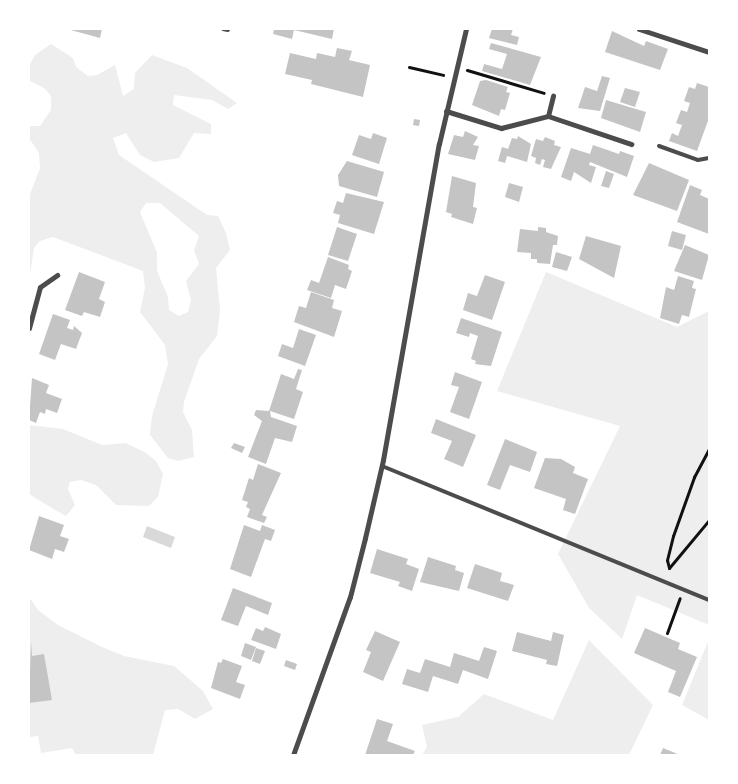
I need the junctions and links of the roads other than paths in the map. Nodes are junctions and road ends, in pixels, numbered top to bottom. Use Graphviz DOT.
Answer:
graph roads {
  1 [pos="466,29"];
  2 [pos="639,29"];
  3 [pos="709,52"];
  4 [pos="553,96"];
  5 [pos="446,111"];
  6 [pos="548,116"];
  7 [pos="631,144"];
  8 [pos="659,146"];
  9 [pos="709,158"];
  10 [pos="57,275"];
  11 [pos="29,328"];
  12 [pos="382,466"];
  13 [pos="709,600"];
  14 [pos="293,755"];
  1 -- 5 [label="street"];
  2 -- 3 [label="street"];
  4 -- 6 [label="street"];
  5 -- 6 [label="street"];
  5 -- 12 [label="street"];
  6 -- 7 [label="street"];
  8 -- 9 [label="lane"];
  10 -- 11 [label="street"];
  12 -- 13 [label="lane"];
  12 -- 14 [label="street"];
}
